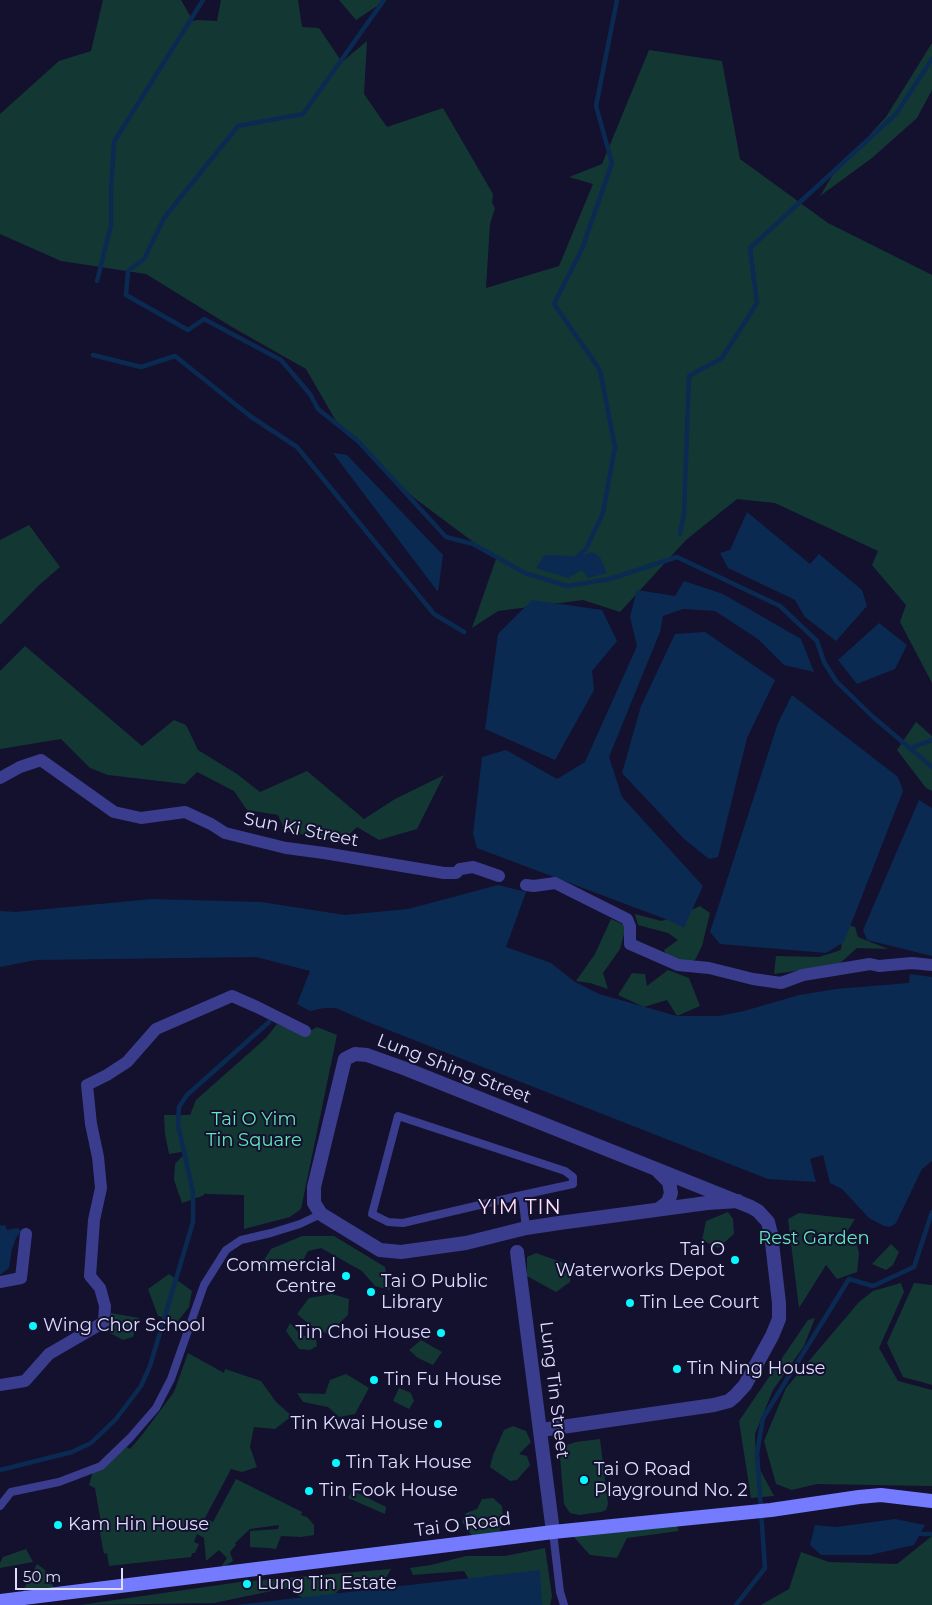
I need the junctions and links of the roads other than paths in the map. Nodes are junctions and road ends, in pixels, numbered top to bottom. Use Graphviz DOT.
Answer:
graph roads {
  1 [pos="0,778"];
  2 [pos="499,876"];
  3 [pos="526,885"];
  4 [pos="932,965"];
  5 [pos="305,1031"];
  6 [pos="654,1168"];
  7 [pos="522,1196"];
  8 [pos="738,1202"];
  9 [pos="659,1210"];
  10 [pos="321,1214"];
  11 [pos="526,1228"];
  12 [pos="26,1234"];
  13 [pos="517,1252"];
  14 [pos="0,1282"];
  15 [pos="0,1385"];
  16 [pos="541,1430"];
  17 [pos="932,1500"];
  18 [pos="0,1506"];
  19 [pos="553,1532"];
  20 [pos="0,1601"];
  21 [pos="564,1605"];
  1 -- 2 [label="street, Sun Ki Street"];
  3 -- 4 [label="street"];
  5 -- 15 [label="street"];
  6 -- 8 [label="street, Lung Shing Street"];
  6 -- 9 [label="street"];
  6 -- 10 [label="street, Lung Shing Street"];
  7 -- 7 [label="lane"];
  7 -- 11 [label="lane"];
  8 -- 9 [label="street"];
  8 -- 16 [label="street, Lung Shing Street"];
  9 -- 11 [label="street"];
  10 -- 11 [label="street"];
  10 -- 18 [label="lane"];
  12 -- 14 [label="street"];
  13 -- 16 [label="street, Lung Tin Street"];
  16 -- 19 [label="street, Lung Tin Street"];
  17 -- 19 [label="main road, Tai O Road"];
  19 -- 20 [label="main road, Tai O Road"];
  19 -- 21 [label="lane"];
}
